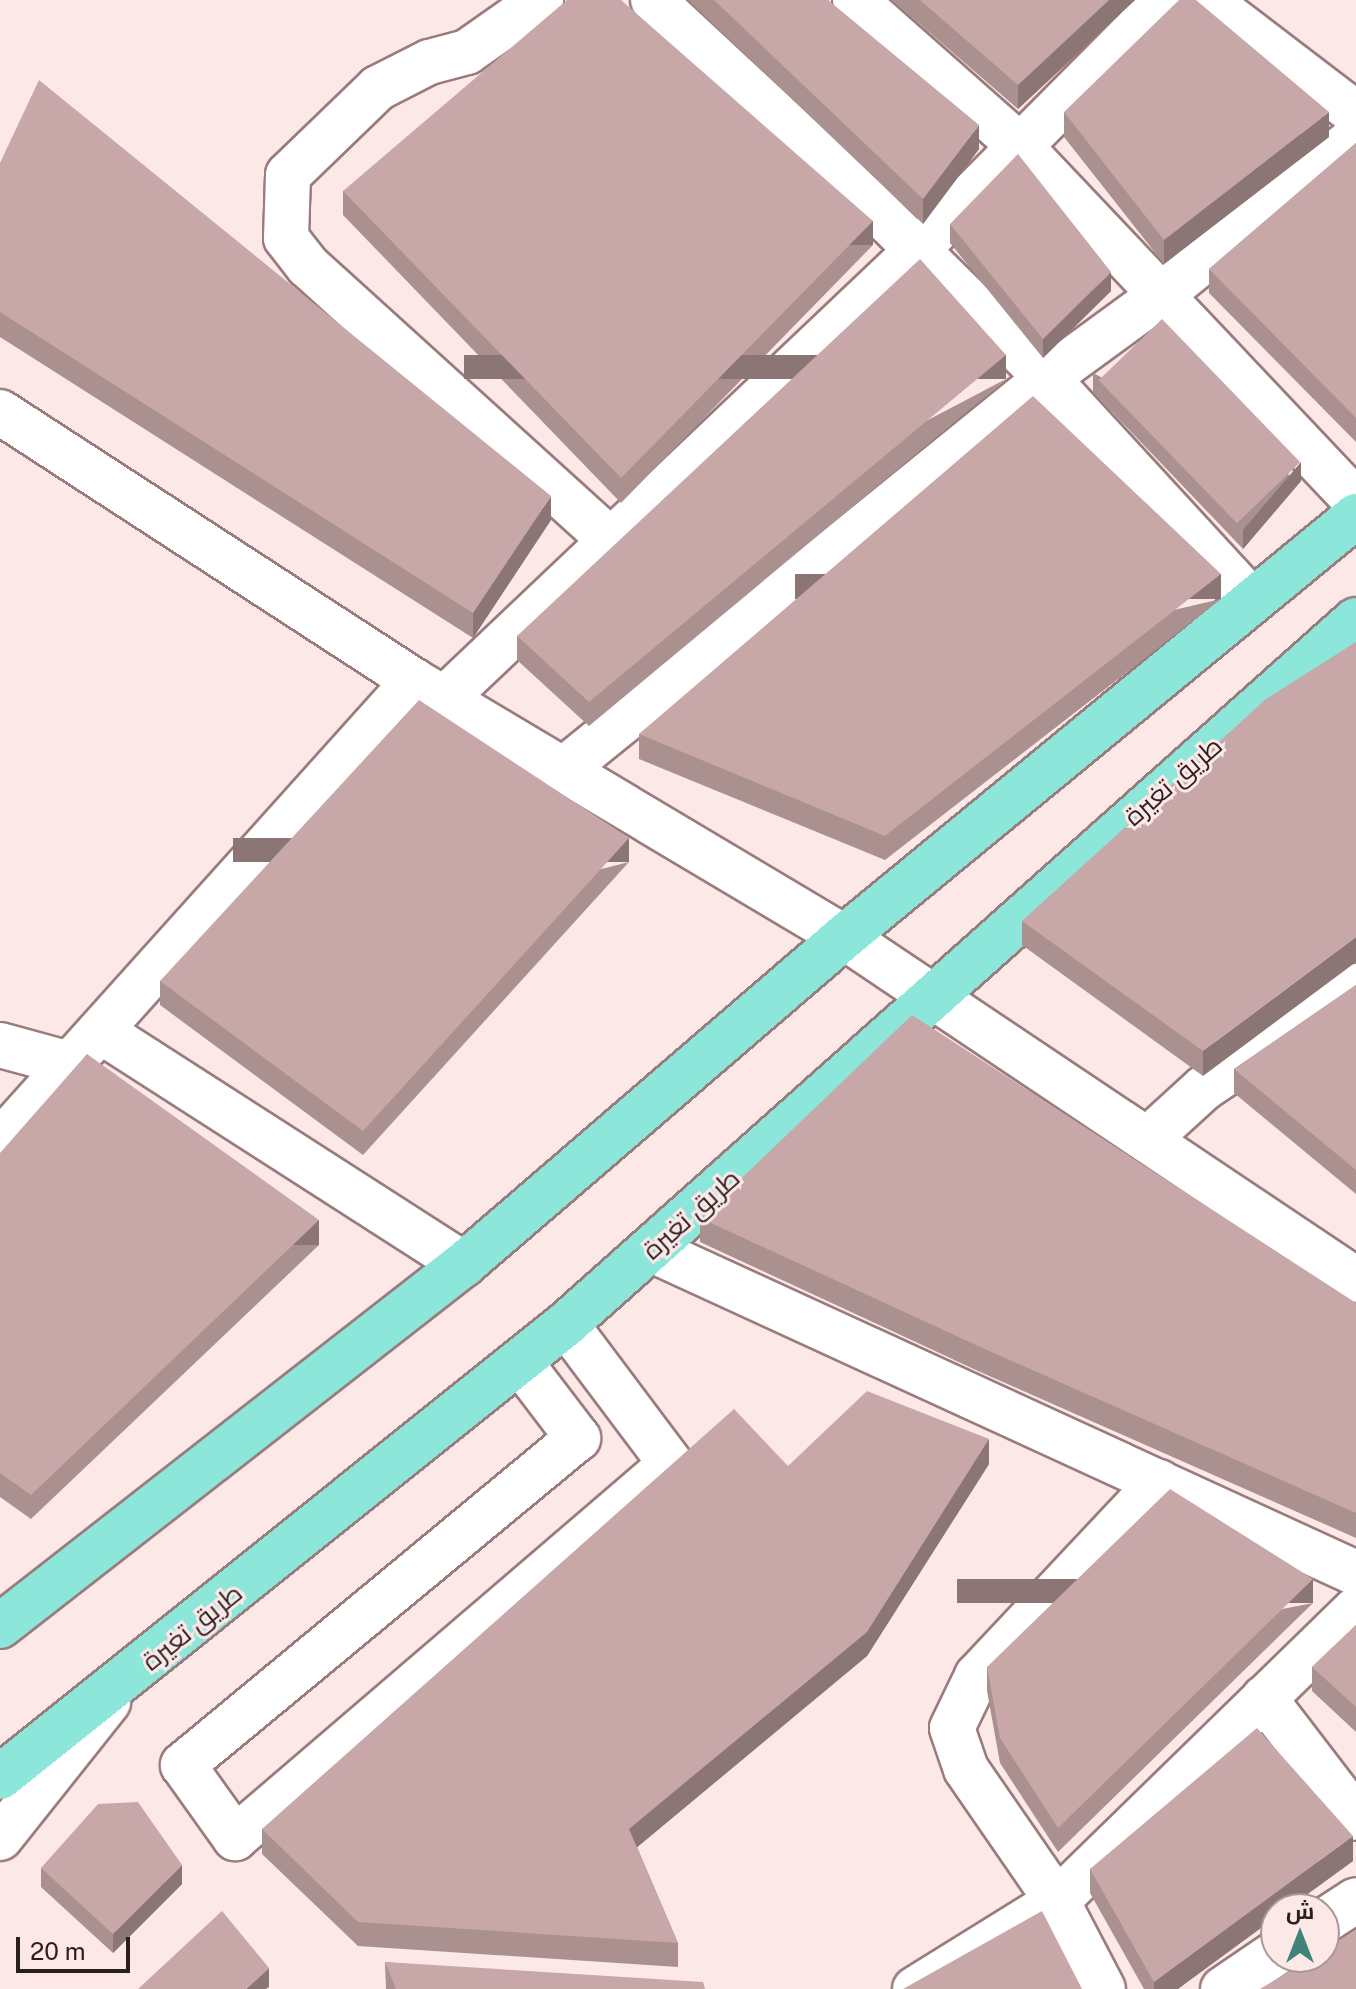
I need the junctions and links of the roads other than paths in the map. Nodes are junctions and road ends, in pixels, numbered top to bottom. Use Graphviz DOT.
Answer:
graph roads {
  1 [pos="541,0"];
  2 [pos="653,0"];
  3 [pos="855,0"];
  4 [pos="1165,0"];
  5 [pos="1207,0"];
  6 [pos="1356,114"];
  7 [pos="1356,137"];
  8 [pos="1020,146"];
  9 [pos="916,251"];
  10 [pos="1161,295"];
  11 [pos="1047,378"];
  12 [pos="0,412"];
  13 [pos="1356,501"];
  14 [pos="1356,516"];
  15 [pos="613,543"];
  16 [pos="1250,599"];
  17 [pos="1356,620"];
  18 [pos="430,690"];
  19 [pos="563,770"];
  20 [pos="844,937"];
  21 [pos="1356,986"];
  22 [pos="931,996"];
  23 [pos="102,1032"];
  24 [pos="0,1045"];
  25 [pos="70,1064"];
  26 [pos="1147,1140"];
  27 [pos="0,1142"];
  28 [pos="652,1250"];
  29 [pos="464,1264"];
  30 [pos="1350,1267"];
  31 [pos="566,1324"];
  32 [pos="520,1362"];
  33 [pos="626,1403"];
  34 [pos="578,1438"];
  35 [pos="1159,1482"];
  36 [pos="1356,1573"];
  37 [pos="1356,1609"];
  38 [pos="9,1616"];
  39 [pos="0,1640"];
  40 [pos="124,1681"];
  41 [pos="1264,1698"];
  42 [pos="0,1753"];
  43 [pos="0,1777"];
  44 [pos="1356,1818"];
  45 [pos="0,1838"];
  46 [pos="1057,1901"];
  47 [pos="1260,1964"];
  48 [pos="915,1989"];
  49 [pos="1103,1989"];
  50 [pos="1223,1989"];
  1 -- 15 [label="street"];
  2 -- 9 [label="street"];
  3 -- 8 [label="street"];
  4 -- 8 [label="street"];
  5 -- 6 [label="street"];
  7 -- 10 [label="street"];
  8 -- 9 [label="street"];
  8 -- 10 [label="street"];
  9 -- 11 [label="street"];
  9 -- 15 [label="street"];
  10 -- 11 [label="street"];
  10 -- 13 [label="street"];
  11 -- 16 [label="street"];
  11 -- 19 [label="street"];
  12 -- 18 [label="street"];
  14 -- 16 [label="main road"];
  15 -- 18 [label="street"];
  16 -- 20 [label="main road"];
  17 -- 22 [label="main road, طريق تغيرة"];
  18 -- 19 [label="street"];
  18 -- 23 [label="street"];
  19 -- 20 [label="street"];
  20 -- 22 [label="street"];
  20 -- 29 [label="main road"];
  21 -- 26 [label="street"];
  22 -- 26 [label="street"];
  22 -- 28 [label="main road, طريق تغيرة"];
  23 -- 25 [label="street"];
  23 -- 29 [label="street"];
  24 -- 25 [label="street"];
  25 -- 27 [label="street"];
  26 -- 30 [label="street"];
  28 -- 31 [label="main road, طريق تغيرة"];
  28 -- 35 [label="street"];
  29 -- 38 [label="main road"];
  31 -- 32 [label="main road, طريق تغيرة"];
  31 -- 33 [label="street"];
  32 -- 34 [label="street"];
  32 -- 40 [label="main road, طريق تغيرة"];
  33 -- 34 [label="street"];
  33 -- 34 [label="street"];
  35 -- 36 [label="street"];
  35 -- 46 [label="street"];
  37 -- 41 [label="street"];
  38 -- 39 [label="main road"];
  40 -- 42 [label="main road"];
  40 -- 43 [label="main road, طريق تغيرة"];
  40 -- 45 [label="street"];
  41 -- 44 [label="street"];
  41 -- 46 [label="street"];
  46 -- 48 [label="street"];
  46 -- 49 [label="street"];
  47 -- 50 [label="street"];
}
